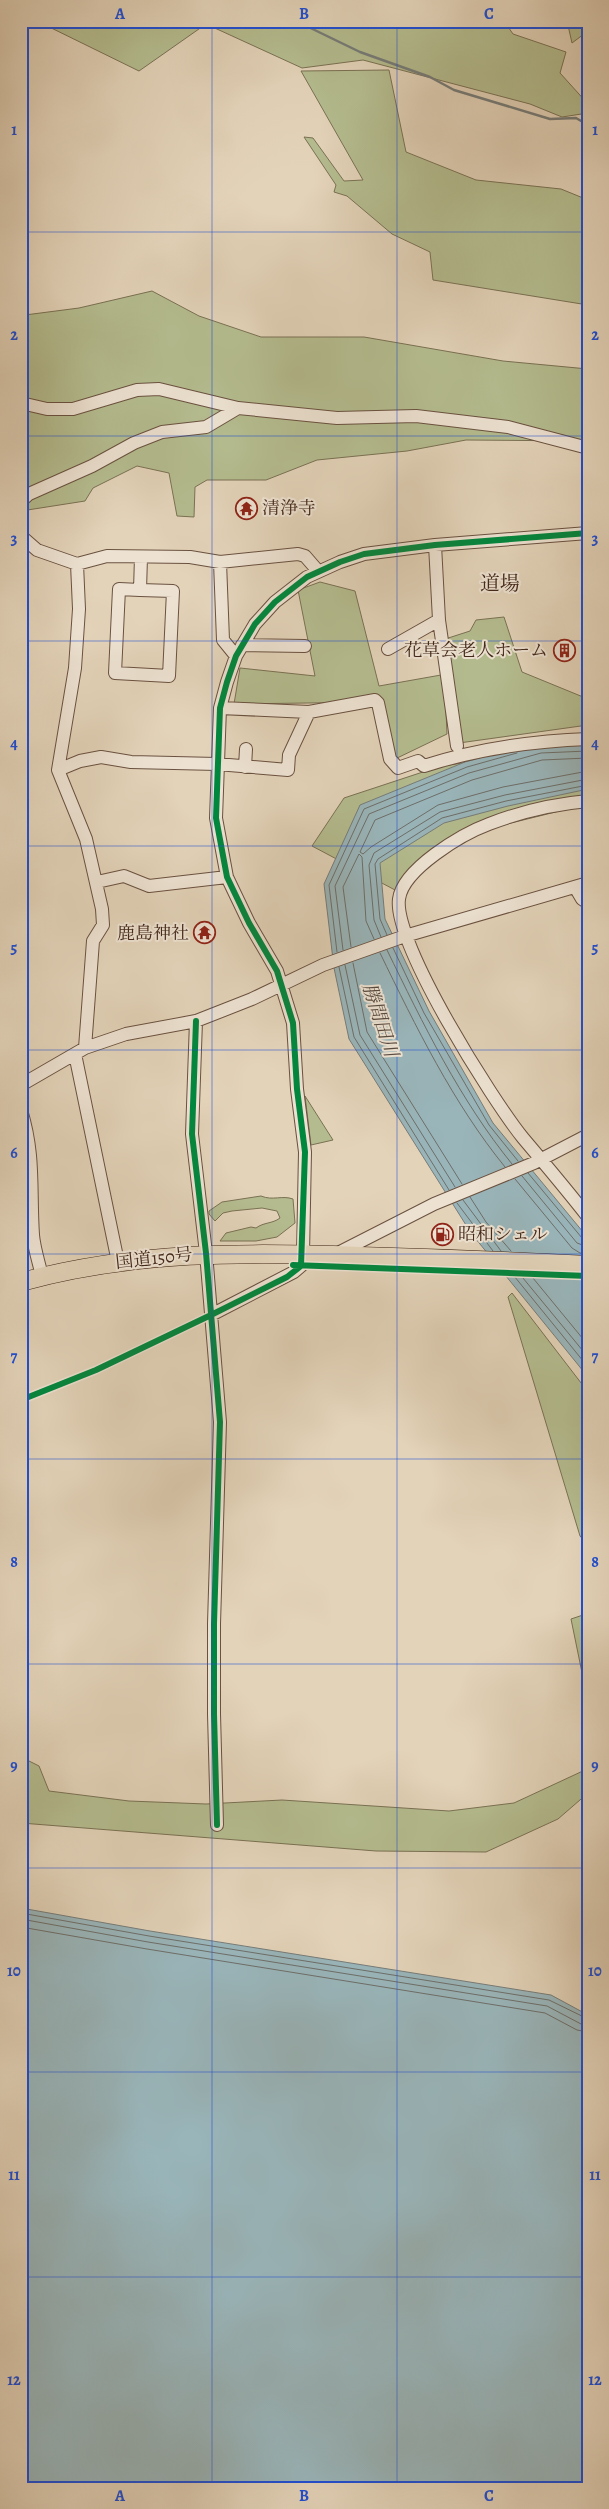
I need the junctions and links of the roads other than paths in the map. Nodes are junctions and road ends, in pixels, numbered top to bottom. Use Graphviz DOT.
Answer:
graph roads {
  1 [pos="21,403"];
  2 [pos="238,408"];
  3 [pos="588,448"];
  4 [pos="21,501"];
  5 [pos="588,533"];
  6 [pos="21,536"];
  7 [pos="435,545"];
  8 [pos="142,557"];
  9 [pos="220,562"];
  10 [pos="77,564"];
  11 [pos="318,571"];
  12 [pos="140,590"];
  13 [pos="439,620"];
  14 [pos="305,646"];
  15 [pos="388,649"];
  16 [pos="239,650"];
  17 [pos="220,708"];
  18 [pos="309,712"];
  19 [pos="588,739"];
  20 [pos="457,746"];
  21 [pos="246,749"];
  22 [pos="217,764"];
  23 [pos="245,767"];
  24 [pos="58,770"];
  25 [pos="588,801"];
  26 [pos="227,877"];
  27 [pos="97,882"];
  28 [pos="582,885"];
  29 [pos="588,903"];
  30 [pos="403,936"];
  31 [pos="282,984"];
  32 [pos="196,1021"];
  33 [pos="80,1051"];
  34 [pos="21,1085"];
  35 [pos="21,1110"];
  36 [pos="588,1135"];
  37 [pos="538,1161"];
  38 [pos="588,1217"];
  39 [pos="206,1253"];
  40 [pos="303,1254"];
  41 [pos="334,1255"];
  42 [pos="118,1262"];
  43 [pos="588,1266"];
  44 [pos="42,1276"];
  45 [pos="21,1282"];
  46 [pos="211,1315"];
  47 [pos="217,1825"];
  1 -- 2 [label="street"];
  2 -- 3 [label="street"];
  2 -- 4 [label="street"];
  5 -- 7 [label="street"];
  6 -- 10 [label="street"];
  7 -- 11 [label="street"];
  7 -- 13 [label="street"];
  8 -- 9 [label="street"];
  8 -- 10 [label="street"];
  8 -- 12 [label="street"];
  9 -- 11 [label="street"];
  9 -- 16 [label="street"];
  10 -- 24 [label="street"];
  11 -- 16 [label="street"];
  12 -- 12 [label="street"];
  13 -- 15 [label="street"];
  13 -- 20 [label="street"];
  14 -- 16 [label="street"];
  16 -- 17 [label="street"];
  17 -- 18 [label="street"];
  17 -- 22 [label="street"];
  18 -- 19 [label="street"];
  18 -- 23 [label="street"];
  21 -- 23 [label="street"];
  22 -- 23 [label="street"];
  22 -- 24 [label="street"];
  22 -- 26 [label="street"];
  24 -- 27 [label="street"];
  25 -- 30 [label="street"];
  26 -- 27 [label="street"];
  26 -- 31 [label="street"];
  27 -- 33 [label="street"];
  28 -- 29 [label="street"];
  28 -- 30 [label="street"];
  30 -- 31 [label="street"];
  30 -- 37 [label="street"];
  31 -- 32 [label="street"];
  31 -- 40 [label="street"];
  32 -- 33 [label="street"];
  32 -- 39 [label="street"];
  33 -- 34 [label="street"];
  33 -- 42 [label="street"];
  35 -- 44 [label="street"];
  36 -- 37 [label="street"];
  37 -- 38 [label="street"];
  37 -- 41 [label="street"];
  39 -- 40 [label="highway, 国道150号"];
  39 -- 42 [label="highway, 国道150号"];
  39 -- 46 [label="street"];
  40 -- 41 [label="highway, 国道150号"];
  40 -- 46 [label="street"];
  41 -- 43 [label="highway, 国道150号"];
  42 -- 44 [label="highway, 国道150号"];
  44 -- 45 [label="highway, 国道150号"];
  46 -- 47 [label="street"];
}
